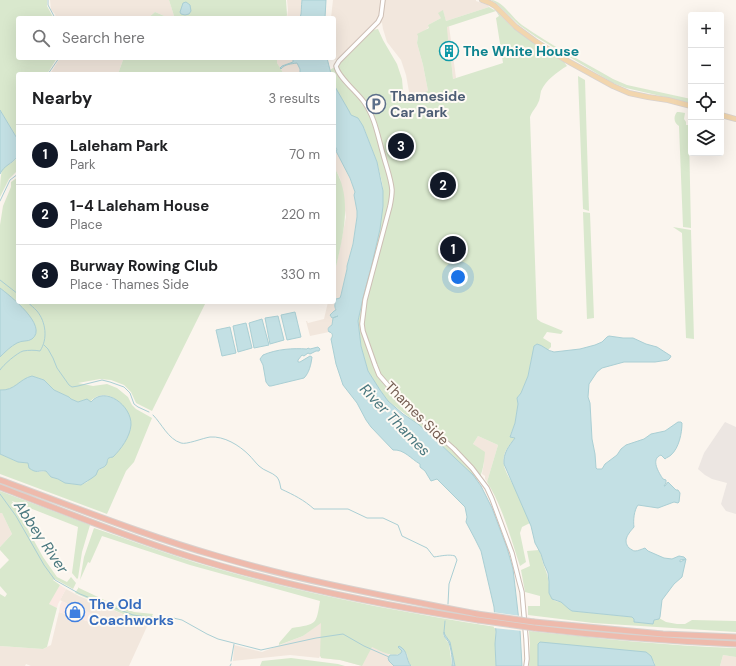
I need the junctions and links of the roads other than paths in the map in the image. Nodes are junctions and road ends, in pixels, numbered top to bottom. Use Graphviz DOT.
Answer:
graph roads {
  1 [pos="383,0"];
  2 [pos="482,0"];
  3 [pos="688,105"];
  4 [pos="724,116"];
  5 [pos="736,119"];
  6 [pos="0,480"];
  7 [pos="0,487"];
  8 [pos="736,637"];
  9 [pos="736,644"];
  10 [pos="526,666"];
  1 -- 10 [label="street, Thames Side"];
  2 -- 3 [label="main road"];
  4 -- 5 [label="main road"];
  6 -- 8 [label="highway, bridge"];
  7 -- 9 [label="highway, bridge"];
}
